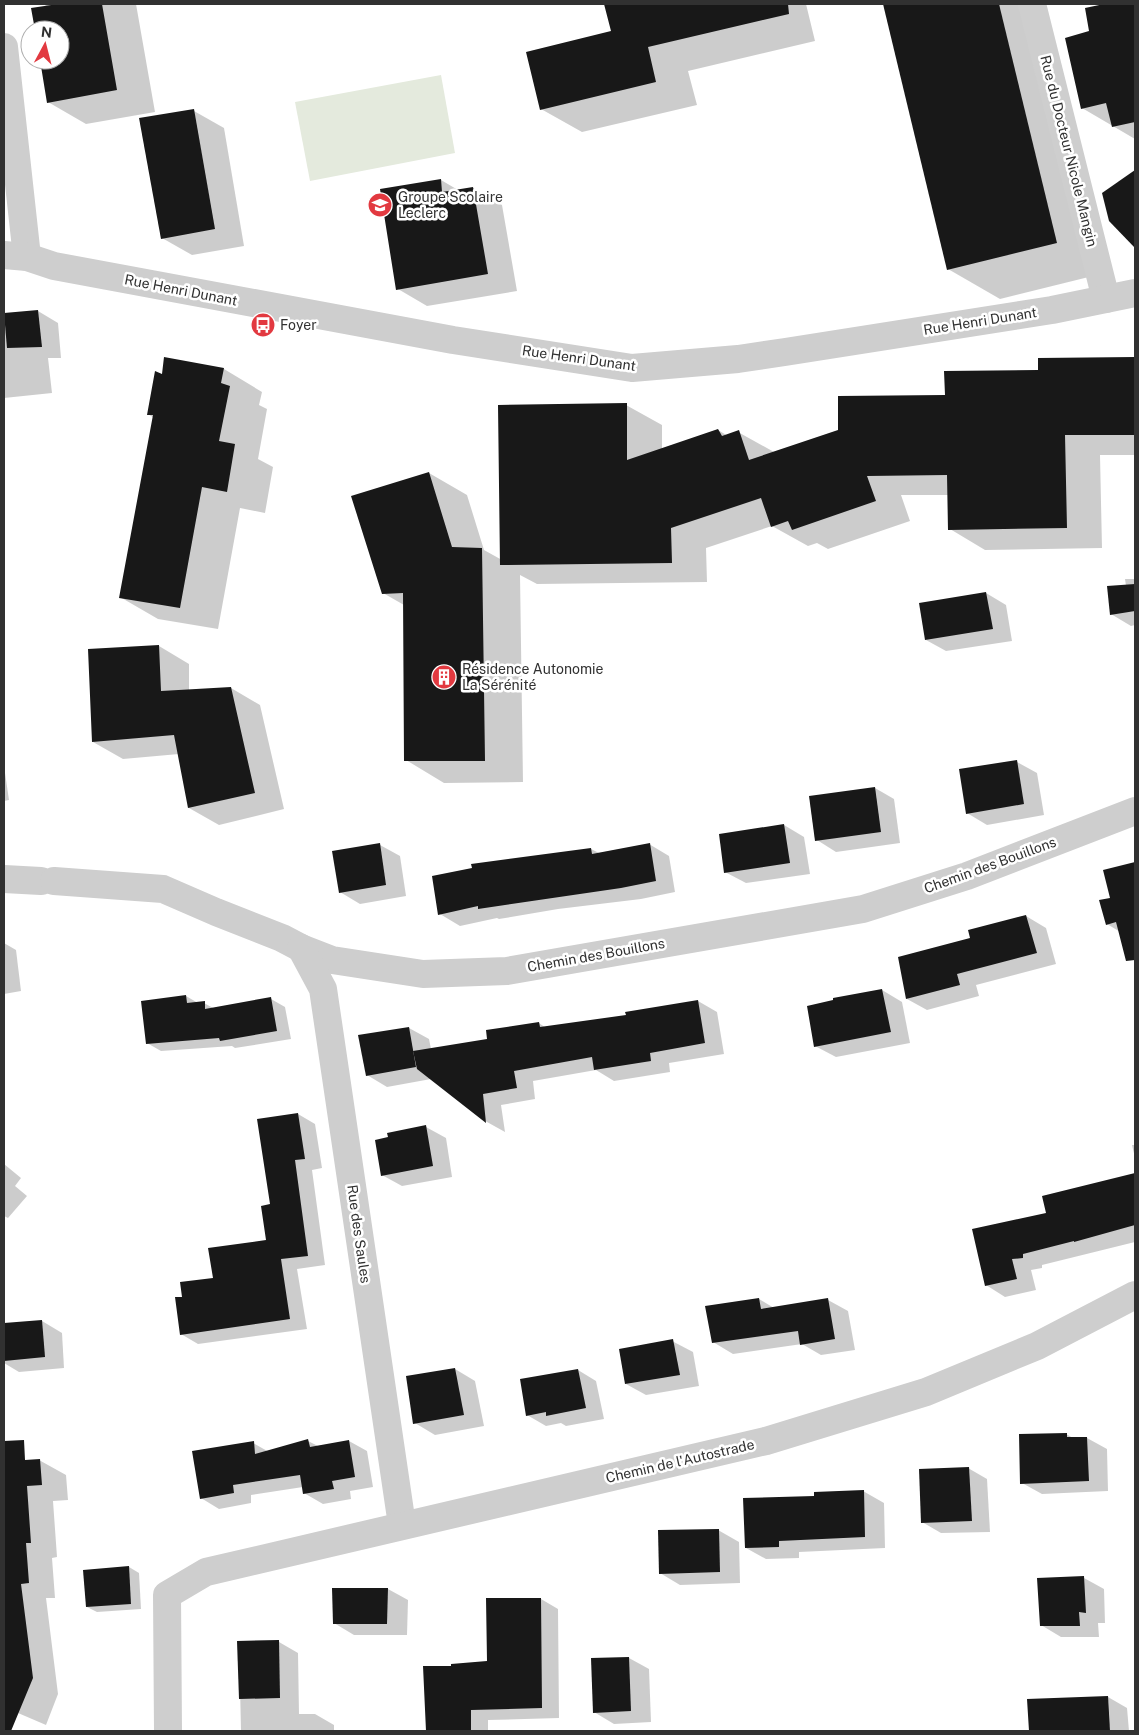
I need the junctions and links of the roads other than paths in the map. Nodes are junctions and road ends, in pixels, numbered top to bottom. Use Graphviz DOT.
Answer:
graph roads {
  1 [pos="1032,4"];
  2 [pos="4,47"];
  3 [pos="15,256"];
  4 [pos="1135,293"];
  5 [pos="1106,299"];
  6 [pos="1135,811"];
  7 [pos="4,879"];
  8 [pos="300,948"];
  9 [pos="1135,1295"];
  10 [pos="402,1525"];
  11 [pos="168,1731"];
  1 -- 5 [label="street, Rue du Docteur Nicole Mangin"];
  2 -- 3 [label="street"];
  3 -- 5 [label="street, Rue Henri Dunant"];
  4 -- 5 [label="street, Rue Henri Dunant"];
  6 -- 8 [label="street, Chemin des Bouillons"];
  7 -- 8 [label="street, Chemin des Bouillons"];
  8 -- 10 [label="street, Rue des Saules"];
  9 -- 10 [label="street, Chemin de l'Autostrade"];
  10 -- 11 [label="street, Chemin de l'Autostrade"];
}
